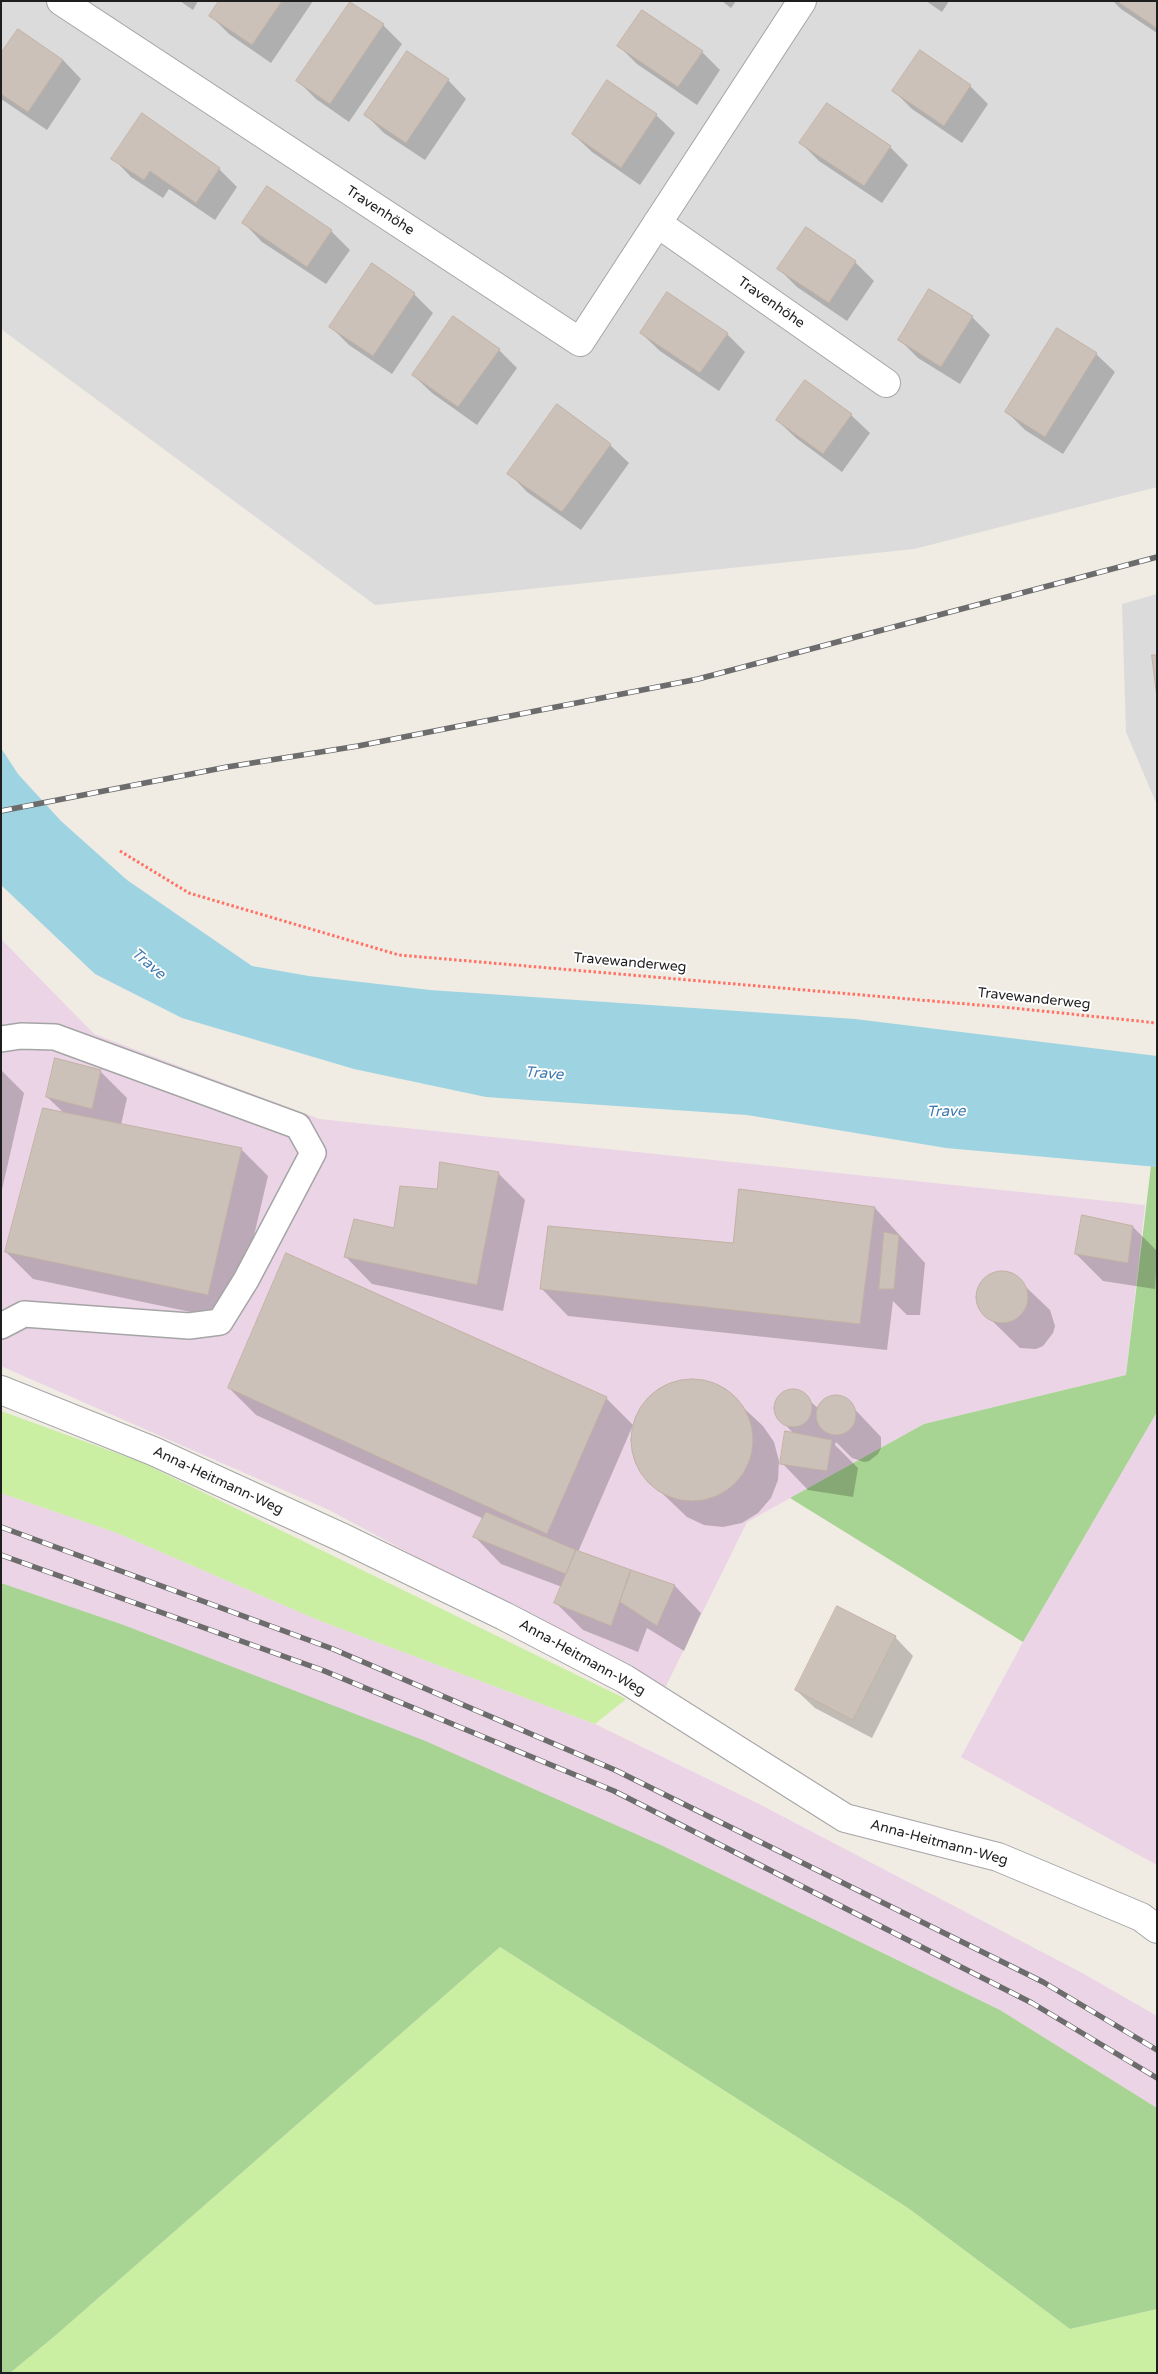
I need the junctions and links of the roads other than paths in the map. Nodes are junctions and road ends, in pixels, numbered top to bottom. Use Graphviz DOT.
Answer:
graph roads {
  1 [pos="61,1"];
  2 [pos="802,1"];
  3 [pos="657,223"];
  4 [pos="886,383"];
  5 [pos="1,1039"];
  6 [pos="1,1326"];
  7 [pos="1,1390"];
  8 [pos="1157,1929"];
  1 -- 3 [label="street, Travenhöhe"];
  2 -- 3 [label="street, Travenhöhe"];
  3 -- 4 [label="street, Travenhöhe"];
  5 -- 6 [label="lane"];
  7 -- 8 [label="street, Anna-Heitmann-Weg"];
}
